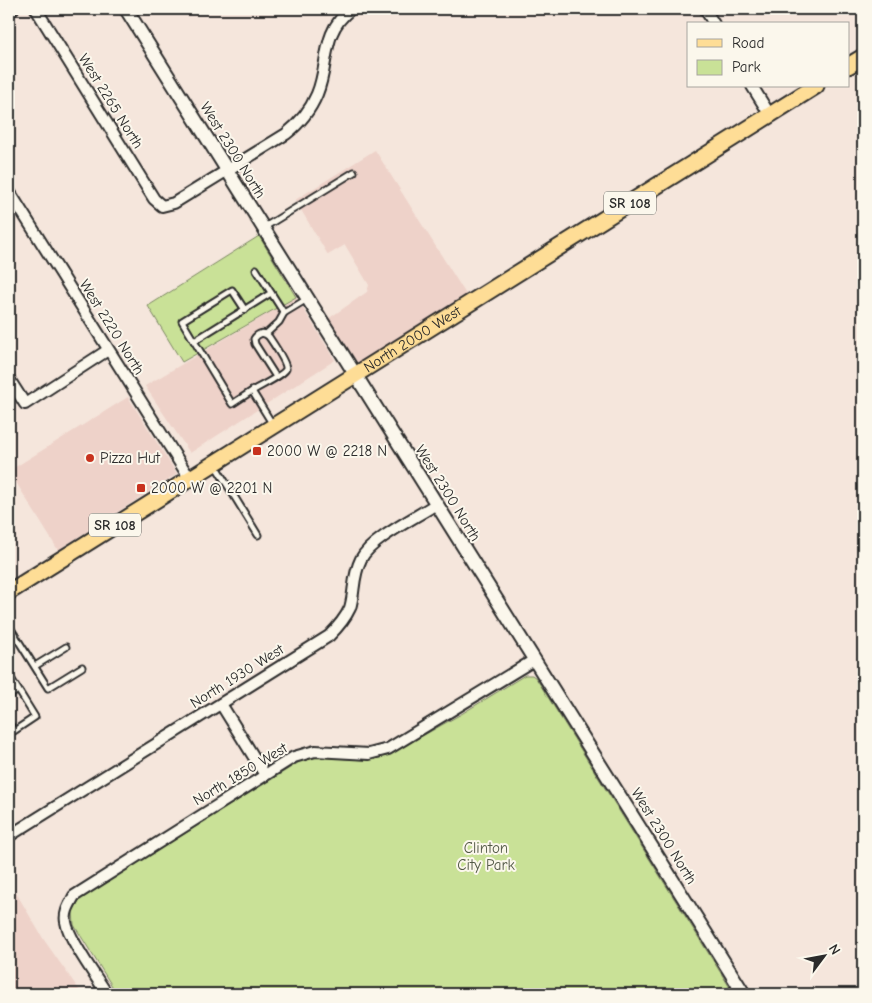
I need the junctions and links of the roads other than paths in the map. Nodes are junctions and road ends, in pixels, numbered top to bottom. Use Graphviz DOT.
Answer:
graph roads {
  1 [pos="13,9"];
  2 [pos="36,9"];
  3 [pos="126,9"];
  4 [pos="351,9"];
  5 [pos="704,9"];
  6 [pos="9,12"];
  7 [pos="713,22"];
  8 [pos="863,57"];
  9 [pos="850,65"];
  10 [pos="753,88"];
  11 [pos="813,88"];
  12 [pos="770,115"];
  13 [pos="226,171"];
  14 [pos="354,172"];
  15 [pos="9,191"];
  16 [pos="263,229"];
  17 [pos="256,269"];
  18 [pos="271,293"];
  19 [pos="307,299"];
  20 [pos="244,310"];
  21 [pos="284,313"];
  22 [pos="266,334"];
  23 [pos="194,342"];
  24 [pos="108,350"];
  25 [pos="355,375"];
  26 [pos="276,377"];
  27 [pos="9,378"];
  28 [pos="252,391"];
  29 [pos="274,426"];
  30 [pos="214,463"];
  31 [pos="190,479"];
  32 [pos="436,504"];
  33 [pos="258,535"];
  34 [pos="9,592"];
  35 [pos="9,630"];
  36 [pos="66,647"];
  37 [pos="534,660"];
  38 [pos="35,666"];
  39 [pos="82,668"];
  40 [pos="9,675"];
  41 [pos="18,690"];
  42 [pos="9,696"];
  43 [pos="221,704"];
  44 [pos="9,723"];
  45 [pos="265,775"];
  46 [pos="9,836"];
  47 [pos="738,992"];
  48 [pos="107,994"];
  1 -- 6 [label="street"];
  2 -- 13 [label="street, West 2265 North"];
  3 -- 13 [label="street, West 2300 North"];
  4 -- 13 [label="street"];
  5 -- 7 [label="street"];
  8 -- 9 [label="main road"];
  10 -- 12 [label="street"];
  11 -- 12 [label="main road, North 2000 West / SR 108"];
  12 -- 25 [label="main road, North 2000 West / SR 108"];
  13 -- 16 [label="street, West 2300 North"];
  14 -- 16 [label="lane"];
  15 -- 24 [label="street, West 2220 North"];
  16 -- 19 [label="street, West 2300 North"];
  17 -- 18 [label="lane"];
  18 -- 20 [label="lane"];
  18 -- 21 [label="lane"];
  19 -- 21 [label="lane"];
  19 -- 25 [label="street, West 2300 North"];
  20 -- 23 [label="lane"];
  20 -- 23 [label="lane"];
  21 -- 22 [label="lane"];
  22 -- 26 [label="lane"];
  22 -- 26 [label="lane"];
  23 -- 28 [label="lane"];
  24 -- 27 [label="street"];
  24 -- 31 [label="street, West 2220 North"];
  25 -- 29 [label="main road, North 2000 West / SR 108"];
  25 -- 32 [label="street, West 2300 North"];
  26 -- 28 [label="lane"];
  28 -- 29 [label="lane"];
  29 -- 30 [label="main road, North 2000 West / SR 108"];
  30 -- 31 [label="main road, North 2000 West / SR 108"];
  30 -- 33 [label="lane"];
  31 -- 34 [label="main road, North 2000 West / SR 108"];
  32 -- 37 [label="street, West 2300 North"];
  32 -- 43 [label="street, North 1930 West"];
  35 -- 38 [label="lane"];
  36 -- 38 [label="lane"];
  37 -- 45 [label="street, North 1850 West"];
  37 -- 47 [label="street, West 2300 North"];
  38 -- 39 [label="lane"];
  40 -- 41 [label="lane"];
  41 -- 42 [label="lane"];
  41 -- 44 [label="lane"];
  43 -- 45 [label="street"];
  43 -- 46 [label="street, North 1930 West"];
  45 -- 48 [label="street, North 1850 West"];
}
